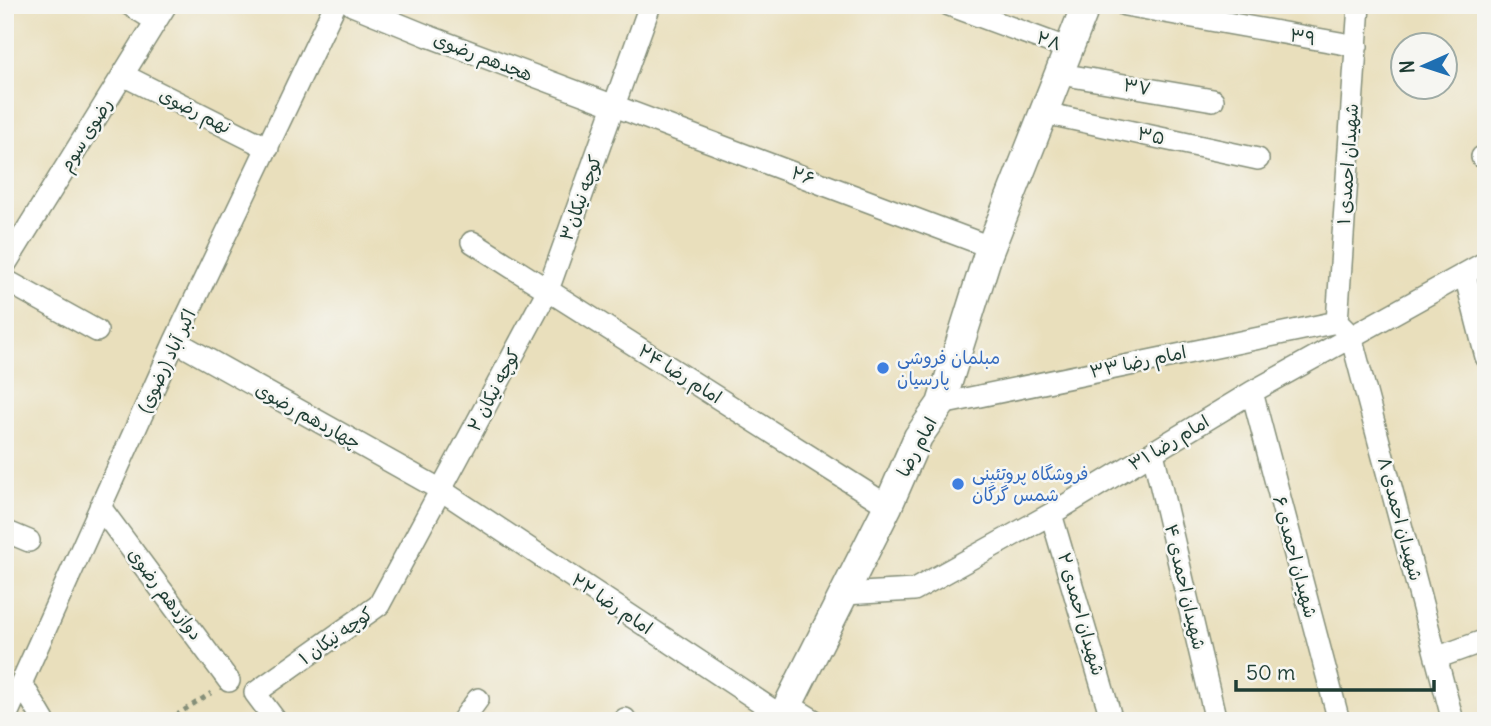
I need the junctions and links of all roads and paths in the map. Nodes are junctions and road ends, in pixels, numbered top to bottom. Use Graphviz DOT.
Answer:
graph roads {
  1 [pos="130,5"];
  2 [pos="335,5"];
  3 [pos="352,5"];
  4 [pos="650,5"];
  5 [pos="949,5"];
  6 [pos="1086,5"];
  7 [pos="1125,5"];
  8 [pos="1359,5"];
  9 [pos="161,13"];
  10 [pos="1357,46"];
  11 [pos="1065,61"];
  12 [pos="123,75"];
  13 [pos="1213,100"];
  14 [pos="615,106"];
  15 [pos="1045,113"];
  16 [pos="268,148"];
  17 [pos="1258,159"];
  18 [pos="472,242"];
  19 [pos="990,247"];
  20 [pos="1486,262"];
  21 [pos="5,265"];
  22 [pos="1465,275"];
  23 [pos="5,280"];
  24 [pos="548,290"];
  25 [pos="1344,329"];
  26 [pos="97,331"];
  27 [pos="175,341"];
  28 [pos="1486,357"];
  29 [pos="1252,392"];
  30 [pos="941,404"];
  31 [pos="1153,453"];
  32 [pos="441,490"];
  33 [pos="888,506"];
  34 [pos="100,507"];
  35 [pos="1051,513"];
  36 [pos="5,531"];
  37 [pos="29,541"];
  38 [pos="844,594"];
  39 [pos="1486,640"];
  40 [pos="1436,658"];
  41 [pos="229,681"];
  42 [pos="22,684"];
  43 [pos="478,699"];
  44 [pos="1110,713"];
  45 [pos="784,714"];
  46 [pos="5,719"];
  47 [pos="44,721"];
  48 [pos="167,721"];
  49 [pos="276,721"];
  50 [pos="461,721"];
  51 [pos="815,721"];
  52 [pos="1216,721"];
  53 [pos="1339,721"];
  54 [pos="1453,721"];
  1 -- 9 [label="street"];
  2 -- 16 [label="street, اکبر آباد (رضوی)"];
  3 -- 14 [label="street, هجدهم رضوی"];
  4 -- 14 [label="street, کوچه نیکان۳"];
  5 -- 11 [label="street, ۲۸"];
  6 -- 11 [label="main road, امام رضا"];
  7 -- 10 [label="street, ۳۹"];
  8 -- 10 [label="street, ۱ شهیدان احمدی"];
  9 -- 12 [label="street, رضوی سوم"];
  10 -- 25 [label="street, ۱ شهیدان احمدی"];
  11 -- 13 [label="street, ۳۷"];
  11 -- 15 [label="main road, امام رضا"];
  12 -- 16 [label="street, نهم رضوی"];
  12 -- 21 [label="street, رضوی سوم"];
  14 -- 19 [label="street, ۲۶"];
  14 -- 24 [label="street, کوچه نیکان۳"];
  15 -- 17 [label="street, ۳۵"];
  15 -- 19 [label="main road, امام رضا"];
  16 -- 27 [label="street, اکبر آباد (رضوی)"];
  18 -- 24 [label="street, امام رضا ۲۴"];
  19 -- 30 [label="main road, امام رضا"];
  20 -- 22 [label="street, امام رضا ۳۱"];
  22 -- 25 [label="street, امام رضا ۳۱"];
  22 -- 28 [label="street"];
  23 -- 26 [label="street"];
  24 -- 32 [label="street, کوچه نیکان ۲"];
  24 -- 33 [label="street, امام رضا ۲۴"];
  25 -- 29 [label="street, امام رضا ۳۱"];
  25 -- 30 [label="street, امام رضا ۳۳"];
  25 -- 40 [label="street, ۸ شهیدان احمدی"];
  27 -- 32 [label="street, چهاردهم رضوی"];
  27 -- 34 [label="street, اکبر آباد (رضوی)"];
  29 -- 31 [label="street, امام رضا ۳۱"];
  29 -- 53 [label="street, ۶ شهیدان احمدی"];
  30 -- 33 [label="main road, امام رضا"];
  31 -- 35 [label="street, امام رضا ۳۱"];
  31 -- 52 [label="street, ۴ شهیدان احمدی"];
  32 -- 45 [label="street, امام رضا ۲۲"];
  32 -- 49 [label="street, کوچه نیکان ۱"];
  33 -- 38 [label="main road, امام رضا"];
  34 -- 41 [label="street, دوازدهم رضوی"];
  34 -- 42 [label="street, اکبر آباد (رضوی)"];
  35 -- 38 [label="street, امام رضا ۳۱"];
  35 -- 44 [label="street, ۲ شهیدان احمدی"];
  36 -- 37 [label="street"];
  38 -- 45 [label="main road, امام رضا"];
  39 -- 40 [label="street"];
  40 -- 54 [label="street, ۸ شهیدان احمدی"];
  41 -- 48 [label="path"];
  42 -- 46 [label="street, اکبر آباد (رضوی)"];
  42 -- 47 [label="street"];
  43 -- 50 [label="street"];
  45 -- 51 [label="street, امام رضا ۲۲"];
}
